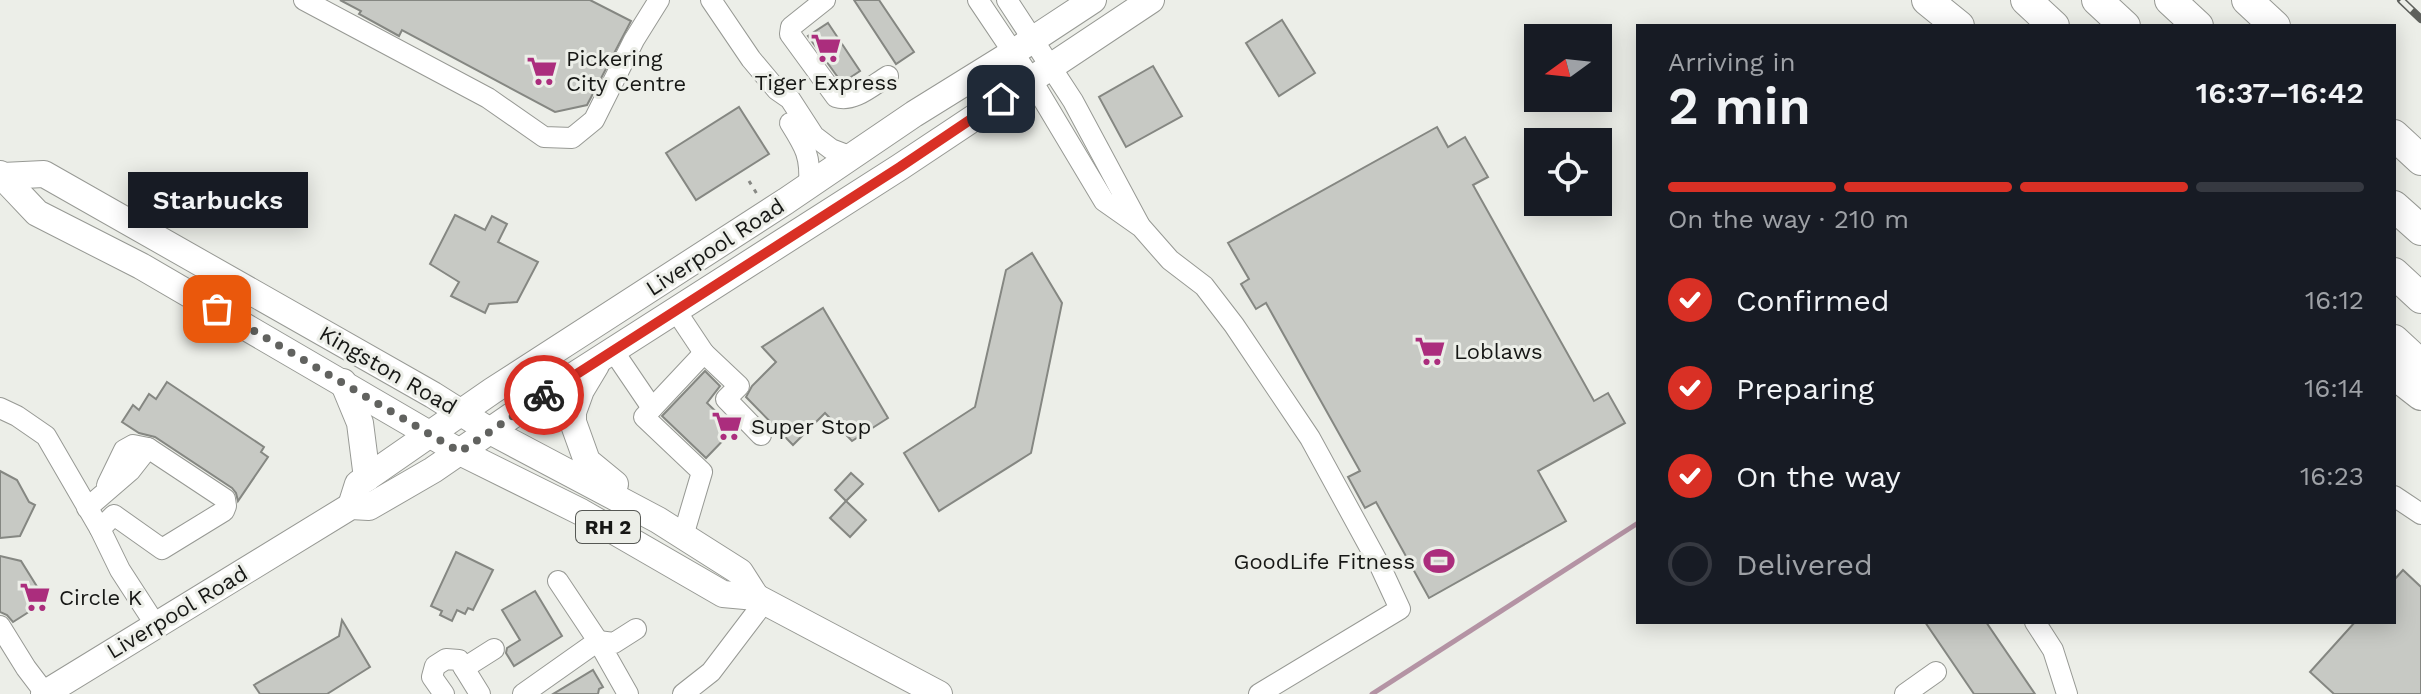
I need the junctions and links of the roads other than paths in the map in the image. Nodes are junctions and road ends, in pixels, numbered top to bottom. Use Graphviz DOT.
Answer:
graph roads {
  1 [pos="304,0"];
  2 [pos="659,0"];
  3 [pos="711,0"];
  4 [pos="825,0"];
  5 [pos="978,0"];
  6 [pos="1007,0"];
  7 [pos="1093,0"];
  8 [pos="1151,0"];
  9 [pos="1927,0"];
  10 [pos="2026,0"];
  11 [pos="2097,0"];
  12 [pos="2170,0"];
  13 [pos="2247,0"];
  14 [pos="1957,24"];
  15 [pos="2052,24"];
  16 [pos="2123,24"];
  17 [pos="2196,24"];
  18 [pos="2273,24"];
  19 [pos="1023,46"];
  20 [pos="1042,73"];
  21 [pos="888,76"];
  22 [pos="777,90"];
  23 [pos="2396,137"];
  24 [pos="852,157"];
  25 [pos="2421,160"];
  26 [pos="2,175"];
  27 [pos="809,185"];
  28 [pos="2396,208"];
  29 [pos="2421,230"];
  30 [pos="2396,275"];
  31 [pos="2421,298"];
  32 [pos="676,311"];
  33 [pos="2396,342"];
  34 [pos="704,353"];
  35 [pos="605,357"];
  36 [pos="2421,365"];
  37 [pos="2396,376"];
  38 [pos="343,382"];
  39 [pos="2421,395"];
  40 [pos="0,408"];
  41 [pos="652,408"];
  42 [pos="463,412"];
  43 [pos="490,431"];
  44 [pos="431,434"];
  45 [pos="761,435"];
  46 [pos="460,452"];
  47 [pos="367,478"];
  48 [pos="2396,497"];
  49 [pos="95,501"];
  50 [pos="351,506"];
  51 [pos="2421,514"];
  52 [pos="658,520"];
  53 [pos="100,529"];
  54 [pos="683,536"];
  55 [pos="558,581"];
  56 [pos="760,599"];
  57 [pos="155,624"];
  58 [pos="2036,624"];
  59 [pos="0,626"];
  60 [pos="636,629"];
  61 [pos="598,641"];
  62 [pos="494,649"];
  63 [pos="464,668"];
  64 [pos="1936,672"];
  65 [pos="45,694"];
  66 [pos="444,694"];
  67 [pos="480,694"];
  68 [pos="523,694"];
  69 [pos="628,694"];
  70 [pos="683,694"];
  71 [pos="939,694"];
  72 [pos="1259,694"];
  73 [pos="1905,694"];
  74 [pos="2067,694"];
  1 -- 2 [label="street"];
  3 -- 22 [label="street"];
  4 -- 21 [label="street"];
  5 -- 19 [label="street"];
  6 -- 19 [label="street"];
  7 -- 19 [label="main road, Liverpool Road"];
  8 -- 20 [label="main road, Liverpool Road"];
  9 -- 14 [label="highway"];
  10 -- 15 [label="highway"];
  11 -- 16 [label="highway"];
  12 -- 17 [label="highway"];
  13 -- 18 [label="highway"];
  19 -- 20 [label="street"];
  19 -- 24 [label="main road, Liverpool Road"];
  20 -- 32 [label="main road, Liverpool Road"];
  20 -- 72 [label="street"];
  22 -- 24 [label="street"];
  22 -- 27 [label="street"];
  23 -- 25 [label="highway"];
  24 -- 27 [label="main road, Liverpool Road"];
  26 -- 38 [label="main road, Kingston Road / RH 2"];
  26 -- 42 [label="main road, Kingston Road / RH 2"];
  27 -- 42 [label="main road, Liverpool Road"];
  28 -- 29 [label="highway"];
  30 -- 31 [label="highway"];
  32 -- 34 [label="street"];
  32 -- 35 [label="main road, Liverpool Road"];
  33 -- 36 [label="highway"];
  34 -- 41 [label="street"];
  34 -- 45 [label="street"];
  35 -- 41 [label="street"];
  35 -- 43 [label="main road, Liverpool Road"];
  35 -- 52 [label="main road"];
  37 -- 39 [label="highway"];
  38 -- 44 [label="main road, Kingston Road / RH 2"];
  38 -- 47 [label="main road"];
  40 -- 49 [label="street"];
  41 -- 54 [label="street"];
  42 -- 43 [label="main road, Kingston Road / RH 2"];
  42 -- 44 [label="main road, Liverpool Road"];
  43 -- 46 [label="main road, Liverpool Road"];
  43 -- 52 [label="main road, Kingston Road / RH 2"];
  44 -- 46 [label="main road, Kingston Road / RH 2"];
  44 -- 47 [label="main road, Liverpool Road"];
  46 -- 50 [label="main road, Liverpool Road"];
  46 -- 56 [label="main road, Kingston Road / RH 2"];
  47 -- 50 [label="main road, Liverpool Road"];
  48 -- 51 [label="street"];
  49 -- 53 [label="street"];
  49 -- 53 [label="street"];
  50 -- 57 [label="main road, Liverpool Road"];
  52 -- 54 [label="main road, Kingston Road / RH 2"];
  53 -- 57 [label="street"];
  54 -- 56 [label="main road, Kingston Road / RH 2"];
  55 -- 61 [label="street"];
  56 -- 70 [label="street"];
  56 -- 71 [label="main road, Kingston Road / RH 2"];
  57 -- 65 [label="main road, Liverpool Road"];
  58 -- 74 [label="street"];
  59 -- 65 [label="street"];
  60 -- 61 [label="street"];
  61 -- 68 [label="street"];
  61 -- 69 [label="street"];
  62 -- 63 [label="street"];
  63 -- 66 [label="street"];
  63 -- 67 [label="street"];
  64 -- 73 [label="street"];
}
